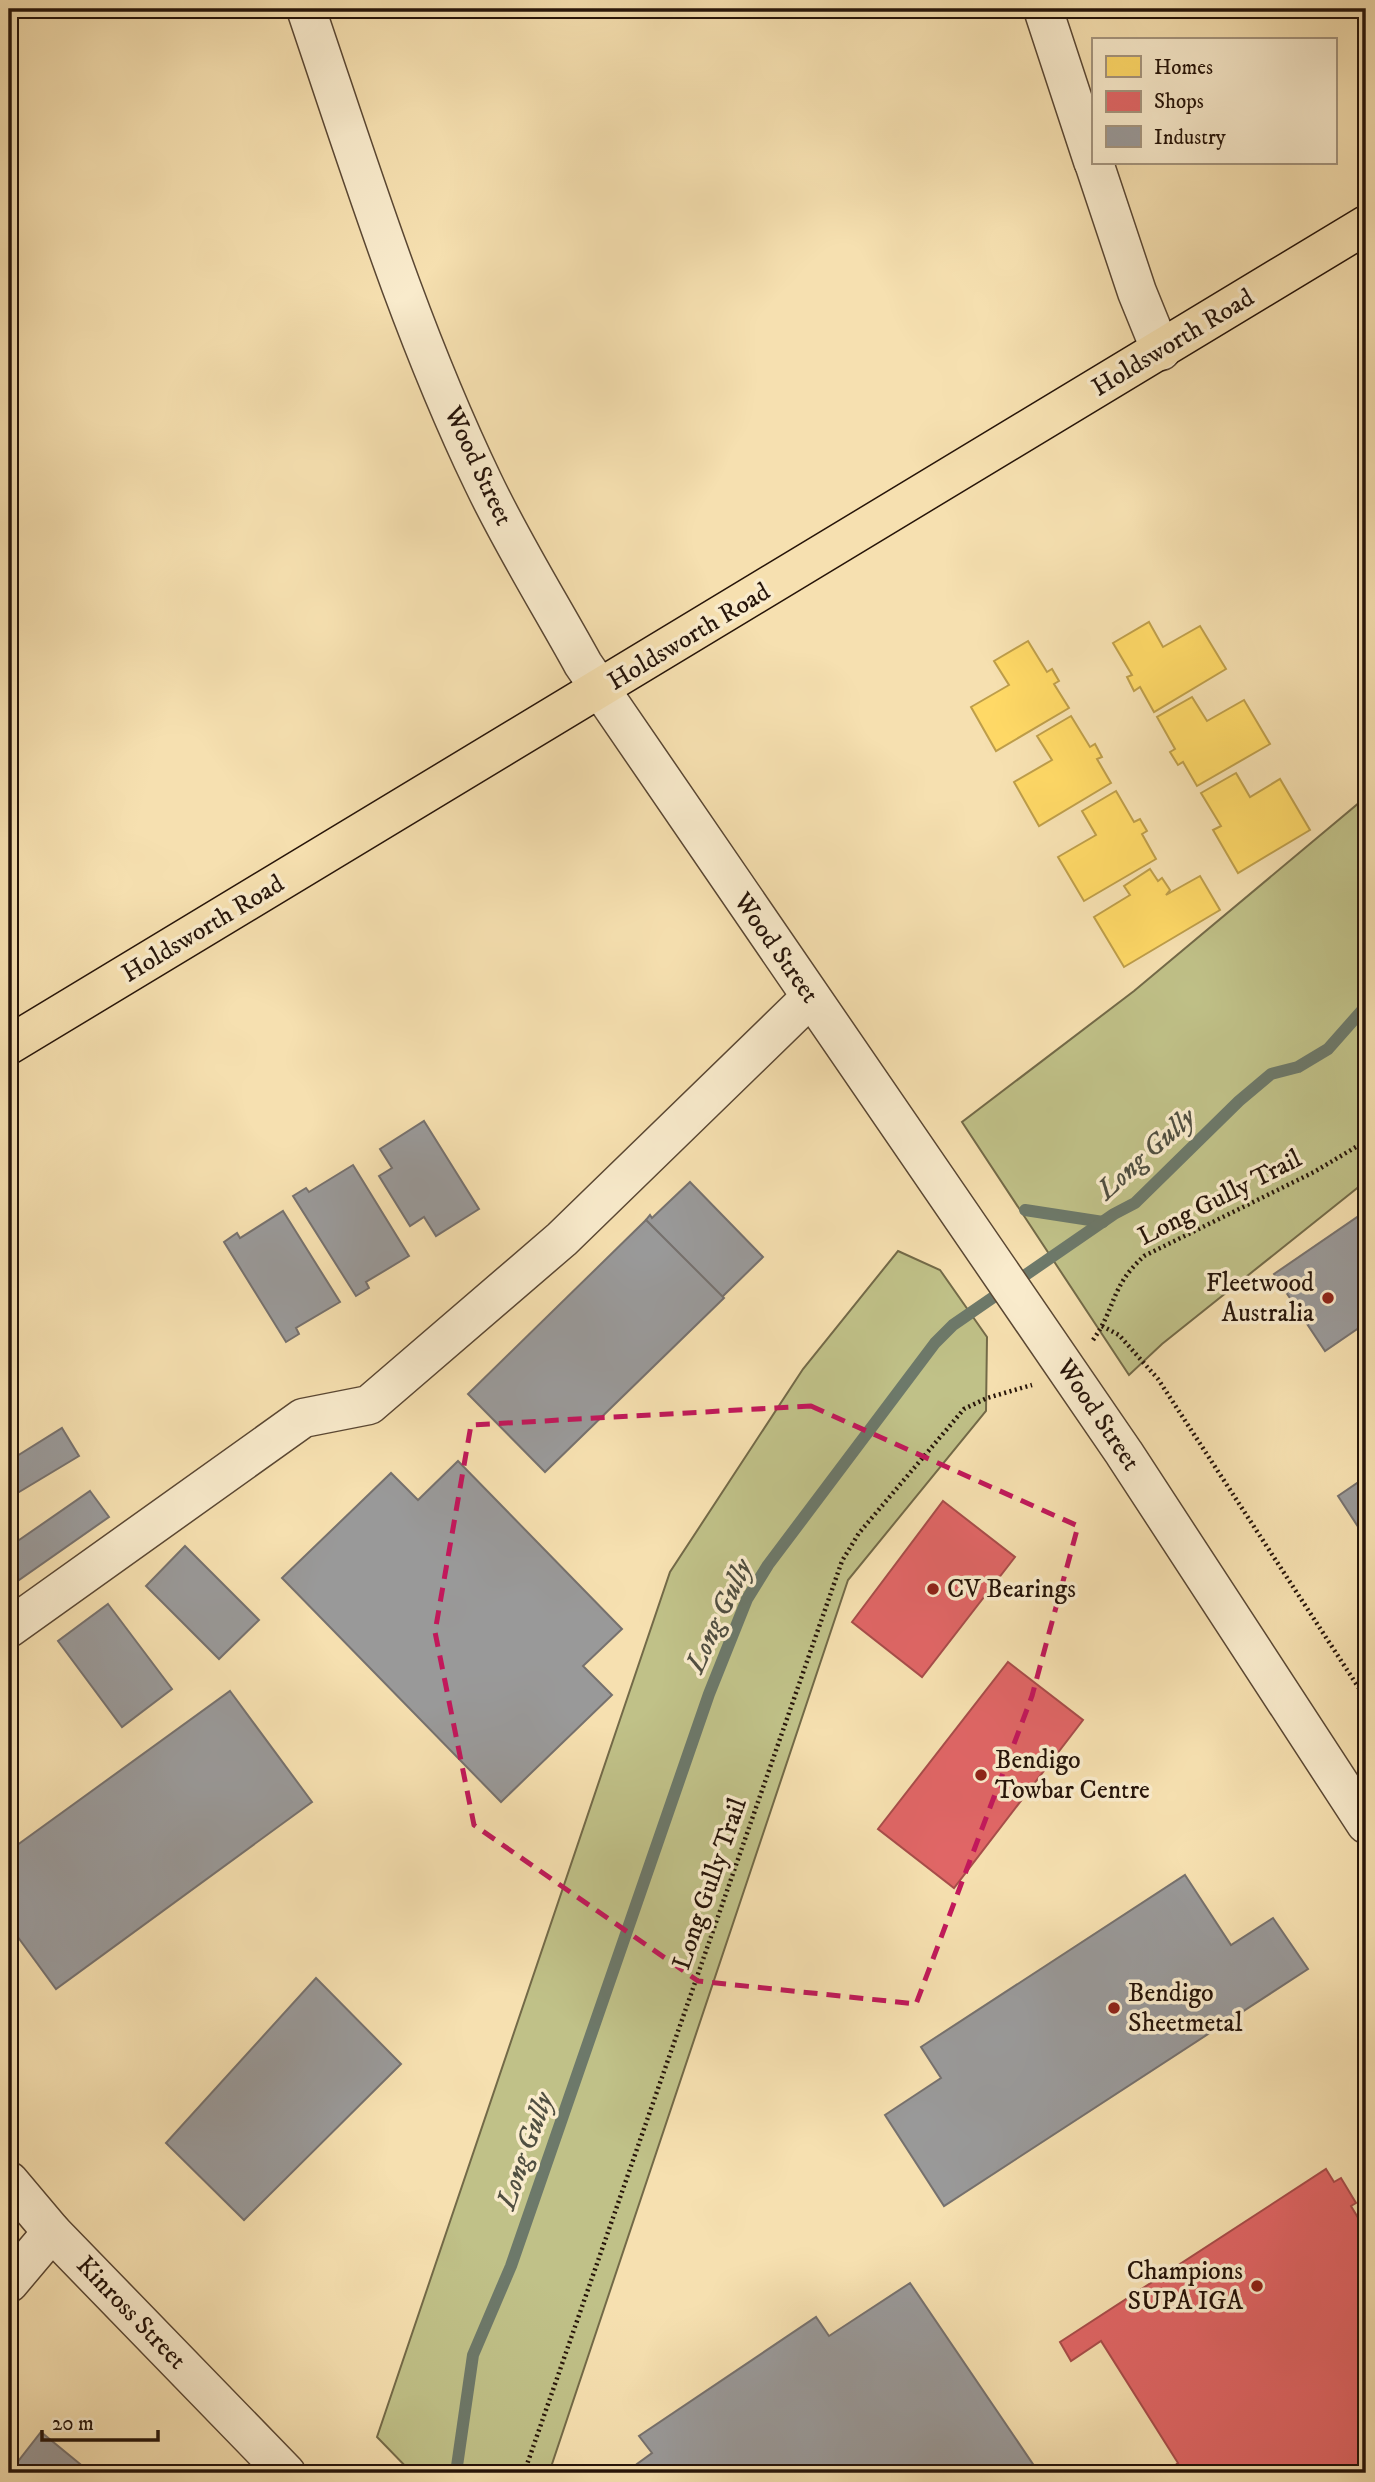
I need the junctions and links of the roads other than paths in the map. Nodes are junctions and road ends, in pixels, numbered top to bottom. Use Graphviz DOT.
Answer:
graph roads {
  1 [pos="306,9"];
  2 [pos="1042,9"];
  3 [pos="1092,159"];
  4 [pos="1094,164"];
  5 [pos="1366,225"];
  6 [pos="1161,351"];
  7 [pos="599,691"];
  8 [pos="810,998"];
  9 [pos="9,1045"];
  10 [pos="9,1628"];
  11 [pos="1366,1824"];
  12 [pos="9,2180"];
  13 [pos="52,2231"];
  14 [pos="9,2283"];
  15 [pos="286,2473"];
  1 -- 7 [label="street, Wood Street"];
  2 -- 3 [label="street"];
  4 -- 6 [label="street"];
  5 -- 6 [label="main road, Holdsworth Road"];
  6 -- 7 [label="main road, Holdsworth Road"];
  7 -- 8 [label="street, Wood Street"];
  7 -- 9 [label="main road, Holdsworth Road"];
  8 -- 10 [label="street"];
  8 -- 11 [label="street, Wood Street"];
  12 -- 13 [label="street, Kinross Street"];
  13 -- 14 [label="street"];
  13 -- 15 [label="street, Kinross Street"];
}
